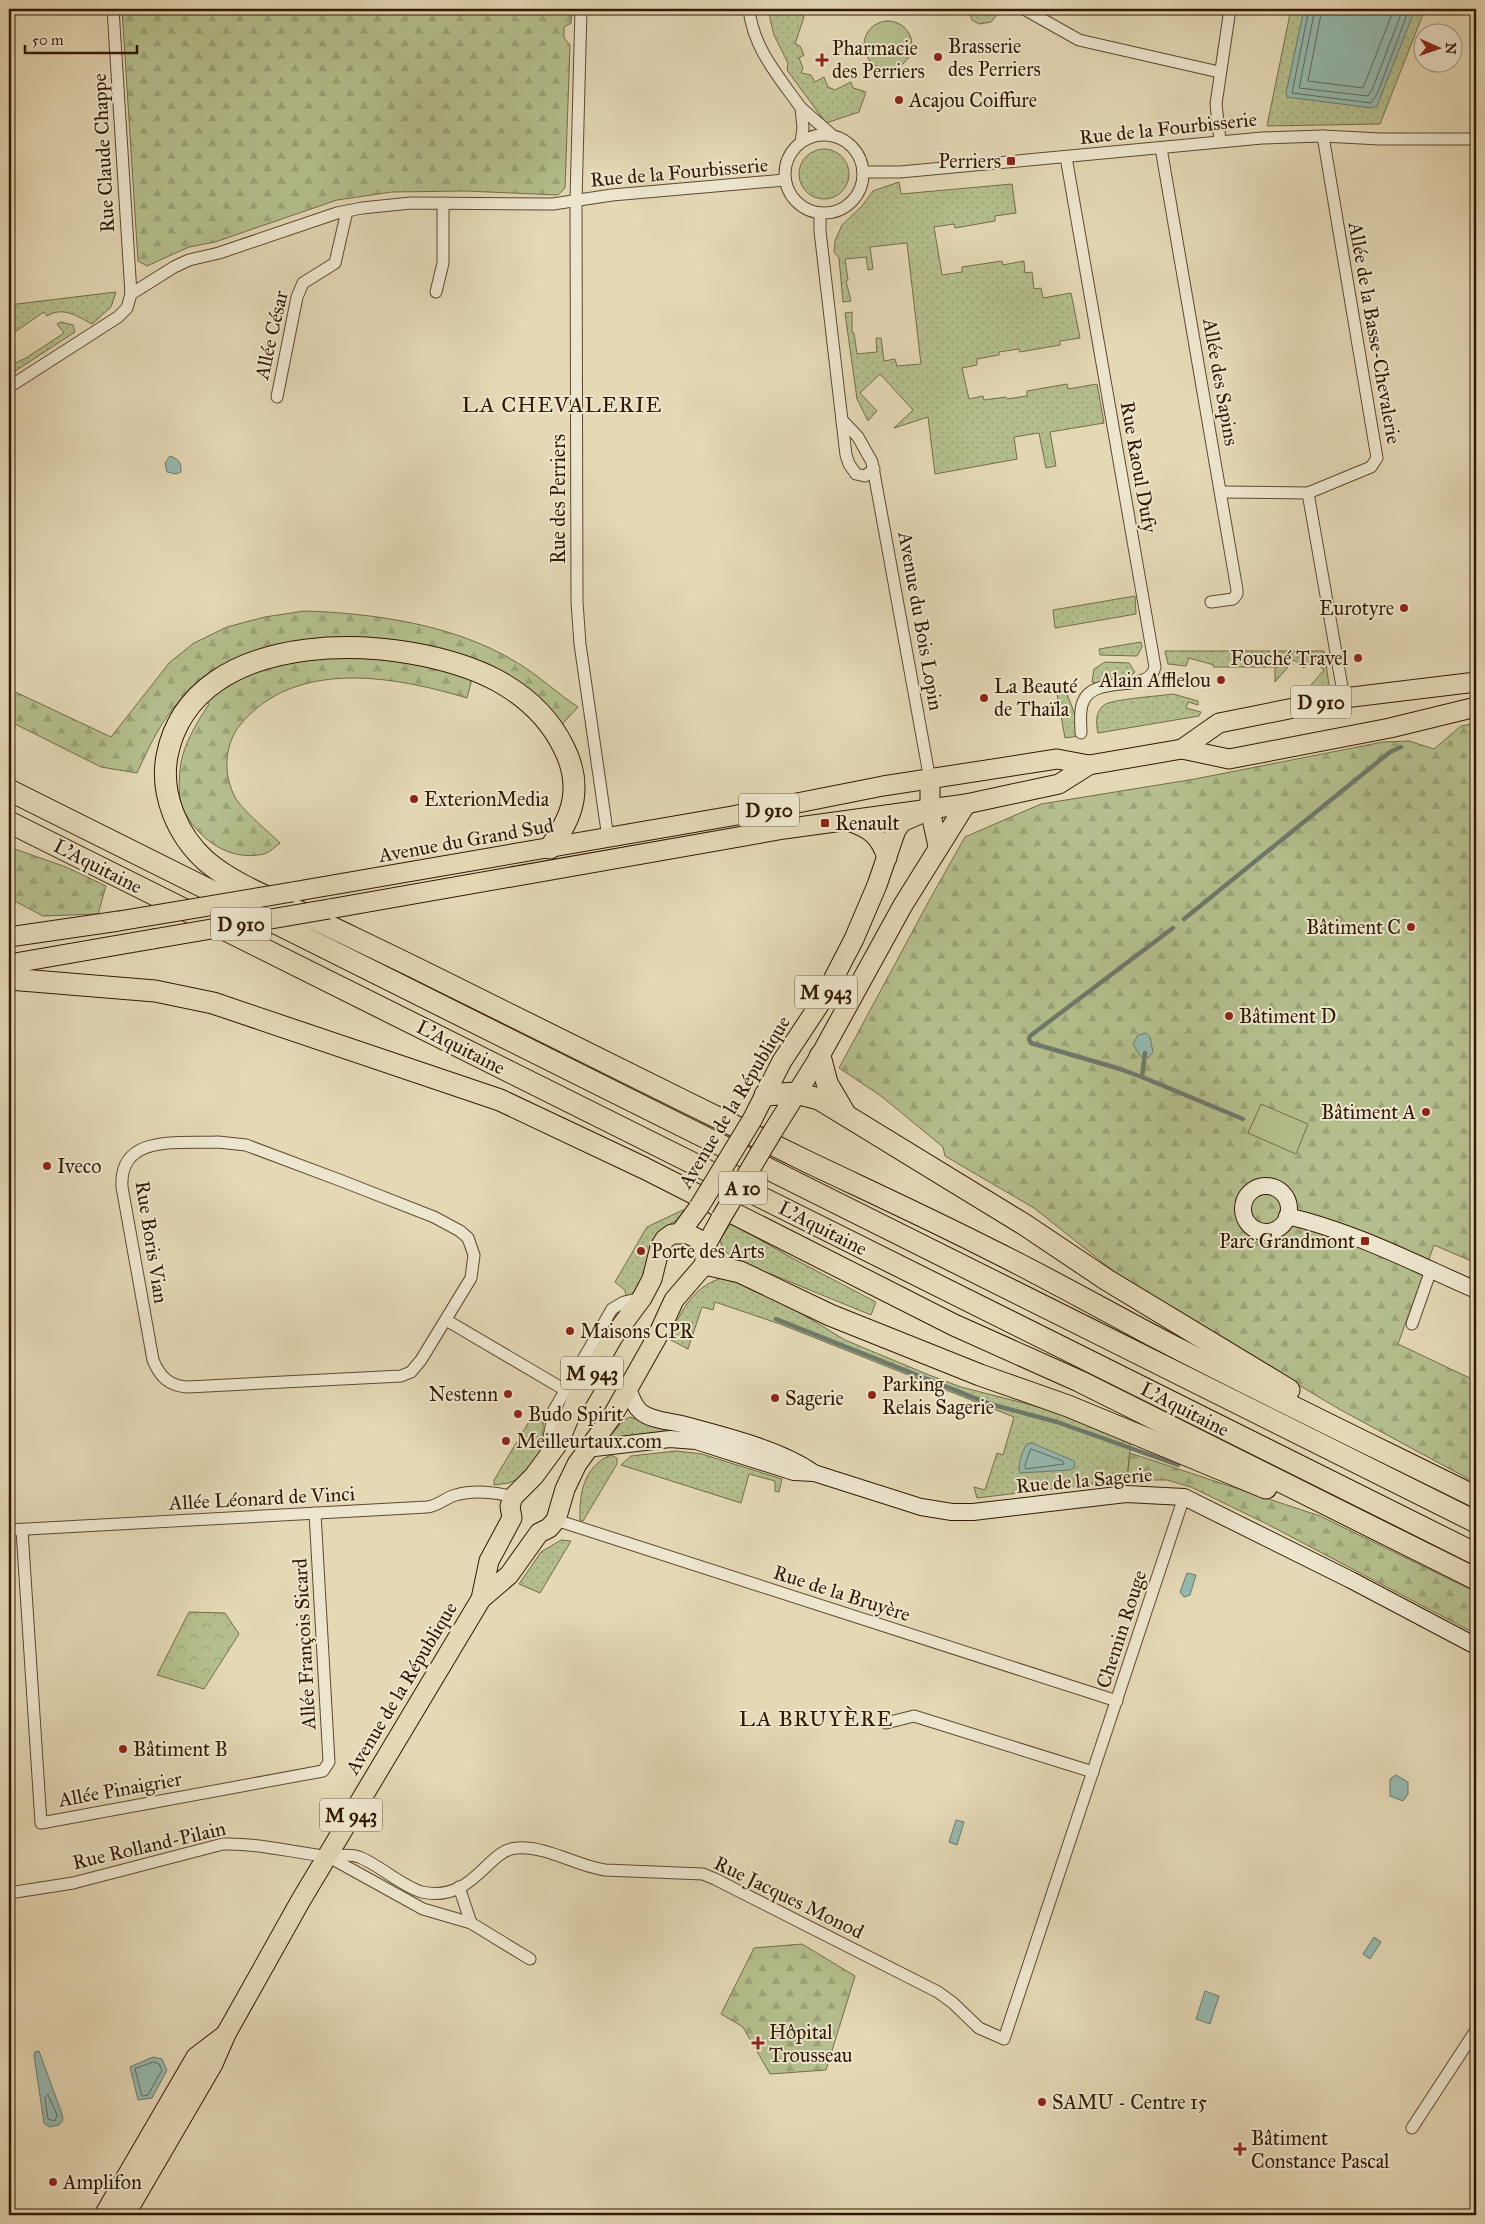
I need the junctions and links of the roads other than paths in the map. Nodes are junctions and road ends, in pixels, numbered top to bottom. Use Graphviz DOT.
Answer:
graph roads {
  1 [pos="113,9"];
  2 [pos="581,9"];
  3 [pos="750,9"];
  4 [pos="1024,9"];
  5 [pos="1230,9"];
  6 [pos="1219,72"];
  7 [pos="801,108"];
  8 [pos="833,136"];
  9 [pos="1323,136"];
  10 [pos="1476,138"];
  11 [pos="1220,141"];
  12 [pos="801,142"];
  13 [pos="1161,148"];
  14 [pos="1066,157"];
  15 [pos="863,172"];
  16 [pos="785,180"];
  17 [pos="576,200"];
  18 [pos="443,203"];
  19 [pos="347,211"];
  20 [pos="820,213"];
  21 [pos="436,292"];
  22 [pos="131,294"];
  23 [pos="9,388"];
  24 [pos="276,397"];
  25 [pos="842,420"];
  26 [pos="874,469"];
  27 [pos="1221,492"];
  28 [pos="1308,494"];
  29 [pos="1211,602"];
  30 [pos="1476,682"];
  31 [pos="1344,698"];
  32 [pos="1476,707"];
  33 [pos="1081,733"];
  34 [pos="1182,749"];
  35 [pos="1088,765"];
  36 [pos="930,780"];
  37 [pos="9,790"];
  38 [pos="966,804"];
  39 [pos="930,810"];
  40 [pos="847,821"];
  41 [pos="9,822"];
  42 [pos="608,838"];
  43 [pos="938,846"];
  44 [pos="550,848"];
  45 [pos="887,858"];
  46 [pos="9,937"];
  47 [pos="9,964"];
  48 [pos="9,979"];
  49 [pos="820,1056"];
  50 [pos="796,1093"];
  51 [pos="765,1095"];
  52 [pos="846,1114"];
  53 [pos="1288,1216"];
  54 [pos="680,1233"];
  55 [pos="705,1255"];
  56 [pos="1431,1270"];
  57 [pos="1476,1290"];
  58 [pos="642,1298"];
  59 [pos="446,1320"];
  60 [pos="1412,1324"];
  61 [pos="628,1389"];
  62 [pos="565,1390"];
  63 [pos="1366,1442"];
  64 [pos="586,1449"];
  65 [pos="550,1455"];
  66 [pos="814,1474"];
  67 [pos="1476,1496"];
  68 [pos="513,1497"];
  69 [pos="1184,1497"];
  70 [pos="315,1513"];
  71 [pos="512,1518"];
  72 [pos="556,1520"];
  73 [pos="1476,1522"];
  74 [pos="9,1530"];
  75 [pos="22,1530"];
  76 [pos="1384,1532"];
  77 [pos="539,1533"];
  78 [pos="1476,1554"];
  79 [pos="1476,1579"];
  80 [pos="481,1599"];
  81 [pos="1476,1646"];
  82 [pos="1117,1701"];
  83 [pos="886,1723"];
  84 [pos="323,1771"];
  85 [pos="1093,1772"];
  86 [pos="328,1856"];
  87 [pos="459,1887"];
  88 [pos="9,1893"];
  89 [pos="471,1923"];
  90 [pos="530,1959"];
  91 [pos="1476,2030"];
  92 [pos="226,2034"];
  93 [pos="1004,2039"];
  94 [pos="1412,2128"];
  95 [pos="104,2215"];
  96 [pos="126,2215"];
  1 -- 22 [label="street, Rue Claude Chappe"];
  2 -- 17 [label="street, Rue des Perriers"];
  3 -- 7 [label="street"];
  4 -- 6 [label="street"];
  5 -- 6 [label="street"];
  6 -- 11 [label="street"];
  7 -- 8 [label="street"];
  7 -- 12 [label="street"];
  8 -- 12 [label="street"];
  8 -- 15 [label="street"];
  9 -- 10 [label="street, Rue de la Fourbisserie"];
  9 -- 11 [label="street, Rue de la Fourbisserie"];
  9 -- 28 [label="street, Allée de la Basse-Chevalerie"];
  11 -- 13 [label="street, Rue de la Fourbisserie"];
  12 -- 16 [label="street"];
  13 -- 14 [label="street, Rue de la Fourbisserie"];
  13 -- 27 [label="street, Allée des Sapins"];
  14 -- 15 [label="street, Rue de la Fourbisserie"];
  14 -- 33 [label="street, Rue Raoul Dufy"];
  15 -- 20 [label="street"];
  16 -- 17 [label="street, Rue de la Fourbisserie"];
  16 -- 20 [label="street"];
  17 -- 18 [label="street, Rue de la Fourbisserie"];
  17 -- 42 [label="street, Rue des Perriers"];
  18 -- 19 [label="street, Rue de la Fourbisserie"];
  18 -- 21 [label="street"];
  19 -- 22 [label="street, Rue de la Fourbisserie"];
  19 -- 24 [label="street, Allée César"];
  20 -- 25 [label="street"];
  22 -- 23 [label="street"];
  25 -- 26 [label="street, Avenue du Bois Lopin"];
  25 -- 26 [label="street"];
  26 -- 36 [label="street, Avenue du Bois Lopin"];
  27 -- 28 [label="street, Allée de la Basse-Chevalerie"];
  27 -- 29 [label="street, Allée des Sapins"];
  28 -- 31 [label="street"];
  30 -- 31 [label="main road, D 910"];
  31 -- 34 [label="main road, D 910"];
  32 -- 34 [label="main road, D 910"];
  34 -- 35 [label="main road, D 910"];
  35 -- 36 [label="main road, D 910"];
  35 -- 38 [label="main road, D 910"];
  36 -- 39 [label="main road"];
  36 -- 42 [label="main road, Avenue du Grand Sud / D 910"];
  37 -- 73 [label="highway, L'Aquitaine / A 10"];
  38 -- 39 [label="main road, D 910"];
  38 -- 43 [label="main road, M 943"];
  39 -- 40 [label="main road, D 910"];
  39 -- 43 [label="main road"];
  39 -- 45 [label="main road, Avenue de la République / M 943"];
  40 -- 45 [label="main road"];
  40 -- 47 [label="main road, D 910, bridge"];
  41 -- 78 [label="highway, L'Aquitaine / A 10"];
  42 -- 44 [label="main road, Avenue du Grand Sud / D 910"];
  43 -- 49 [label="main road, M 943"];
  44 -- 46 [label="main road, Avenue du Grand Sud / D 910, bridge"];
  44 -- 63 [label="highway"];
  45 -- 51 [label="main road, Avenue de la République / M 943"];
  48 -- 76 [label="highway"];
  49 -- 50 [label="main road, M 943"];
  49 -- 52 [label="highway"];
  50 -- 51 [label="highway"];
  50 -- 52 [label="highway"];
  50 -- 55 [label="main road, M 943, bridge"];
  51 -- 54 [label="main road, Avenue de la République / M 943, bridge"];
  52 -- 63 [label="highway"];
  53 -- 56 [label="street"];
  54 -- 55 [label="main road"];
  54 -- 58 [label="main road, Avenue de la République / M 943"];
  55 -- 61 [label="main road, M 943"];
  55 -- 76 [label="highway"];
  56 -- 57 [label="street"];
  56 -- 60 [label="street"];
  58 -- 62 [label="street"];
  58 -- 65 [label="main road, Avenue de la République / M 943"];
  59 -- 59 [label="street, Rue Boris Vian"];
  59 -- 62 [label="street"];
  61 -- 64 [label="main road, M 943"];
  61 -- 66 [label="street, Rue de la Sagerie"];
  62 -- 65 [label="street"];
  63 -- 67 [label="highway"];
  64 -- 66 [label="street, Rue de la Sagerie"];
  64 -- 72 [label="main road, M 943"];
  65 -- 68 [label="main road, Avenue de la République / M 943"];
  66 -- 69 [label="street, Rue de la Sagerie"];
  68 -- 70 [label="street, Allée Léonard de Vinci"];
  68 -- 71 [label="main road, Avenue de la République / M 943"];
  69 -- 81 [label="street, Rue de la Sagerie"];
  69 -- 82 [label="street, Chemin Rouge"];
  70 -- 75 [label="street, Allée Léonard de Vinci"];
  70 -- 84 [label="street, Allée François Sicard"];
  71 -- 77 [label="main road"];
  71 -- 80 [label="main road, Avenue de la République / M 943"];
  72 -- 77 [label="main road, Avenue de la République / M 943"];
  72 -- 82 [label="street, Rue de la Bruyère"];
  74 -- 75 [label="street, Allée Léonard de Vinci"];
  75 -- 84 [label="street, Allée Pinaigrier"];
  76 -- 79 [label="highway"];
  77 -- 80 [label="main road, Avenue de la République / M 943"];
  80 -- 86 [label="main road, Avenue de la République / M 943"];
  82 -- 85 [label="street, Chemin Rouge"];
  83 -- 85 [label="street"];
  85 -- 93 [label="street, Chemin Rouge"];
  86 -- 87 [label="street"];
  86 -- 88 [label="street, Rue Rolland-Pilain"];
  86 -- 89 [label="street"];
  86 -- 92 [label="main road, Avenue de la République / M 943"];
  87 -- 89 [label="street"];
  87 -- 93 [label="street, Rue Jacques Monod"];
  89 -- 90 [label="street"];
  91 -- 94 [label="street"];
  92 -- 95 [label="main road, Avenue de la République / M 943"];
  92 -- 96 [label="main road, Avenue de la République / M 943"];
}
